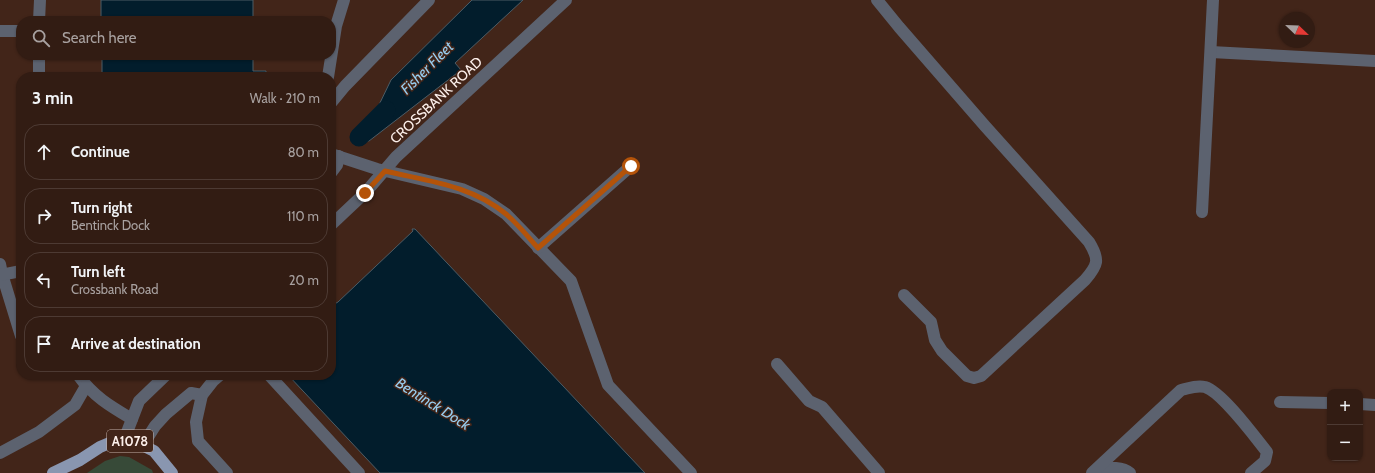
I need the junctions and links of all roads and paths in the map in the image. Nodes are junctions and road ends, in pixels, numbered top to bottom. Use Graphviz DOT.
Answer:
graph roads {
  1 [pos="40,0"];
  2 [pos="344,0"];
  3 [pos="429,0"];
  4 [pos="566,0"];
  5 [pos="877,0"];
  6 [pos="1212,0"];
  7 [pos="39,16"];
  8 [pos="336,26"];
  9 [pos="0,31"];
  10 [pos="16,31"];
  11 [pos="1211,52"];
  12 [pos="39,60"];
  13 [pos="331,60"];
  14 [pos="1375,61"];
  15 [pos="39,72"];
  16 [pos="329,72"];
  17 [pos="336,97"];
  18 [pos="336,155"];
  19 [pos="631,166"];
  20 [pos="385,171"];
  21 [pos="1202,212"];
  22 [pos="336,220"];
  23 [pos="538,248"];
  24 [pos="16,270"];
  25 [pos="1,271"];
  26 [pos="904,294"];
  27 [pos="16,320"];
  28 [pos="777,364"];
  29 [pos="82,380"];
  30 [pos="161,380"];
  31 [pos="214,380"];
  32 [pos="274,380"];
  33 [pos="86,386"];
  34 [pos="202,395"];
  35 [pos="1280,402"];
  36 [pos="1327,403"];
  37 [pos="1363,404"];
  38 [pos="1375,405"];
  39 [pos="132,419"];
  40 [pos="124,440"];
  41 [pos="143,445"];
  42 [pos="0,453"];
  43 [pos="80,460"];
  44 [pos="1095,471"];
  45 [pos="53,473"];
  46 [pos="65,473"];
  47 [pos="172,473"];
  48 [pos="227,473"];
  49 [pos="359,473"];
  50 [pos="691,473"];
  51 [pos="879,473"];
  52 [pos="1130,473"];
  53 [pos="1251,473"];
  1 -- 7 [label="street"];
  2 -- 8 [label="street"];
  3 -- 17 [label="street"];
  4 -- 20 [label="street, CROSSBANK ROAD"];
  5 -- 26 [label="street"];
  6 -- 11 [label="street"];
  9 -- 10 [label="street"];
  11 -- 14 [label="street"];
  11 -- 21 [label="street"];
  12 -- 15 [label="street"];
  13 -- 16 [label="street"];
  18 -- 20 [label="street"];
  19 -- 23 [label="street"];
  20 -- 22 [label="street, CROSSBANK ROAD"];
  20 -- 23 [label="street"];
  23 -- 50 [label="street"];
  24 -- 25 [label="street"];
  25 -- 27 [label="street"];
  28 -- 51 [label="street"];
  29 -- 33 [label="street"];
  30 -- 39 [label="street"];
  31 -- 34 [label="street"];
  32 -- 49 [label="street"];
  33 -- 39 [label="street"];
  33 -- 42 [label="street"];
  34 -- 41 [label="street"];
  34 -- 48 [label="street"];
  35 -- 36 [label="street"];
  37 -- 38 [label="street"];
  39 -- 40 [label="street"];
  40 -- 41 [label="main road, A1078"];
  40 -- 43 [label="main road, A1078"];
  41 -- 47 [label="main road, A1078"];
  43 -- 45 [label="main road, A1078"];
  43 -- 46 [label="main road, A1078"];
  44 -- 52 [label="street"];
  44 -- 53 [label="street"];
}
